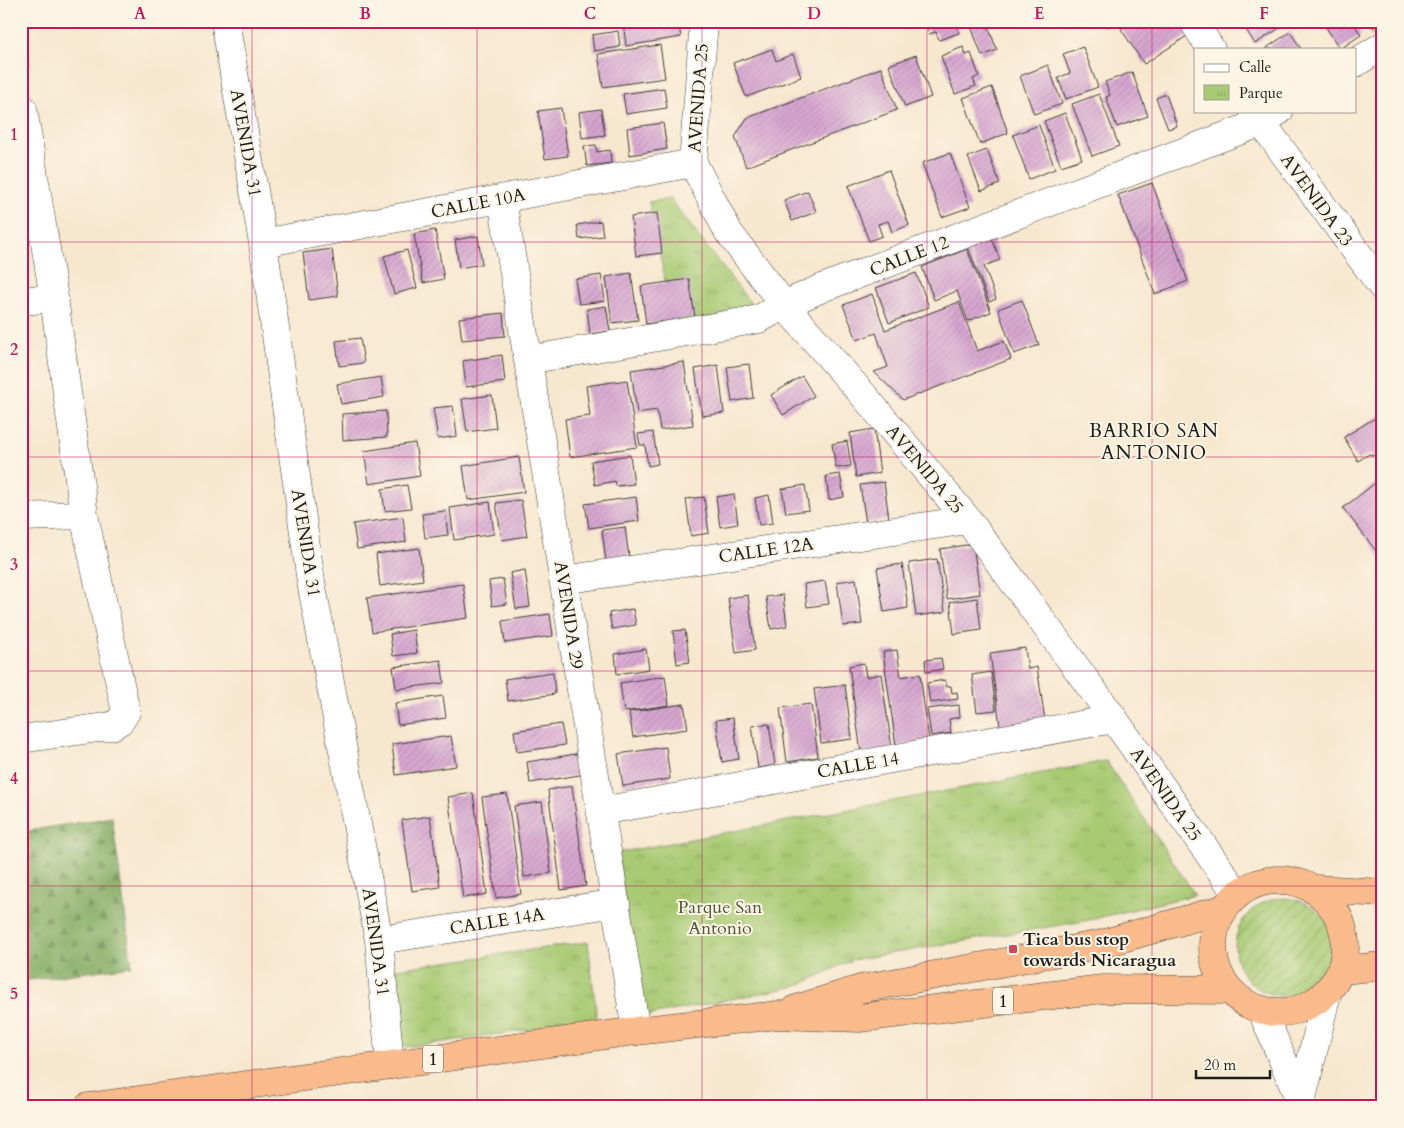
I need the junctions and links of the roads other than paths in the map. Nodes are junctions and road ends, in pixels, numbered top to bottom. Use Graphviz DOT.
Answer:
graph roads {
  1 [pos="225,21"];
  2 [pos="1193,21"];
  3 [pos="712,24"];
  4 [pos="1383,46"];
  5 [pos="1211,48"];
  6 [pos="1356,62"];
  7 [pos="21,107"];
  8 [pos="1264,115"];
  9 [pos="693,163"];
  10 [pos="502,199"];
  11 [pos="263,243"];
  12 [pos="1383,288"];
  13 [pos="54,298"];
  14 [pos="21,301"];
  15 [pos="784,305"];
  16 [pos="528,360"];
  17 [pos="84,515"];
  18 [pos="21,517"];
  19 [pos="968,520"];
  20 [pos="563,580"];
  21 [pos="1114,719"];
  22 [pos="21,739"];
  23 [pos="601,812"];
  24 [pos="1316,890"];
  25 [pos="1383,893"];
  26 [pos="1230,901"];
  27 [pos="616,903"];
  28 [pos="379,940"];
  29 [pos="1383,966"];
  30 [pos="1342,970"];
  31 [pos="1229,990"];
  32 [pos="1327,993"];
  33 [pos="1262,1011"];
  34 [pos="778,1014"];
  35 [pos="636,1031"];
  36 [pos="390,1065"];
  37 [pos="173,1102"];
  38 [pos="1301,1105"];
  39 [pos="88,1107"];
  1 -- 11 [label="street, AVENIDA 31"];
  2 -- 5 [label="street"];
  3 -- 9 [label="street, AVENIDA 25"];
  4 -- 6 [label="street"];
  7 -- 13 [label="street"];
  8 -- 12 [label="street, AVENIDA 23"];
  8 -- 15 [label="street, CALLE 12"];
  9 -- 10 [label="street, CALLE 10A"];
  9 -- 15 [label="street, AVENIDA 25"];
  10 -- 11 [label="street, CALLE 10A"];
  10 -- 16 [label="street, AVENIDA 29"];
  11 -- 28 [label="street, AVENIDA 31"];
  13 -- 14 [label="street"];
  13 -- 17 [label="street"];
  15 -- 16 [label="street, CALLE 12"];
  15 -- 19 [label="street, AVENIDA 25"];
  16 -- 20 [label="street, AVENIDA 29"];
  17 -- 18 [label="street"];
  17 -- 22 [label="street"];
  19 -- 20 [label="street, CALLE 12A"];
  19 -- 21 [label="street, AVENIDA 25"];
  20 -- 23 [label="street, AVENIDA 29"];
  21 -- 23 [label="street, CALLE 14"];
  21 -- 26 [label="street, AVENIDA 25"];
  23 -- 27 [label="street, AVENIDA 29"];
  24 -- 25 [label="highway, 1"];
  24 -- 26 [label="highway, 1"];
  24 -- 30 [label="highway, 1"];
  26 -- 31 [label="highway, 1"];
  26 -- 34 [label="highway, 1"];
  27 -- 28 [label="street, CALLE 14A"];
  27 -- 35 [label="street, AVENIDA 29"];
  28 -- 36 [label="street, AVENIDA 31"];
  29 -- 30 [label="highway"];
  30 -- 32 [label="highway, 1"];
  31 -- 33 [label="highway, 1"];
  31 -- 34 [label="highway, 1"];
  32 -- 33 [label="highway, 1"];
  32 -- 38 [label="street"];
  33 -- 38 [label="street"];
  34 -- 35 [label="highway, 1"];
  35 -- 36 [label="highway, 1"];
  36 -- 37 [label="highway, 1"];
  37 -- 39 [label="highway, 1"];
}
